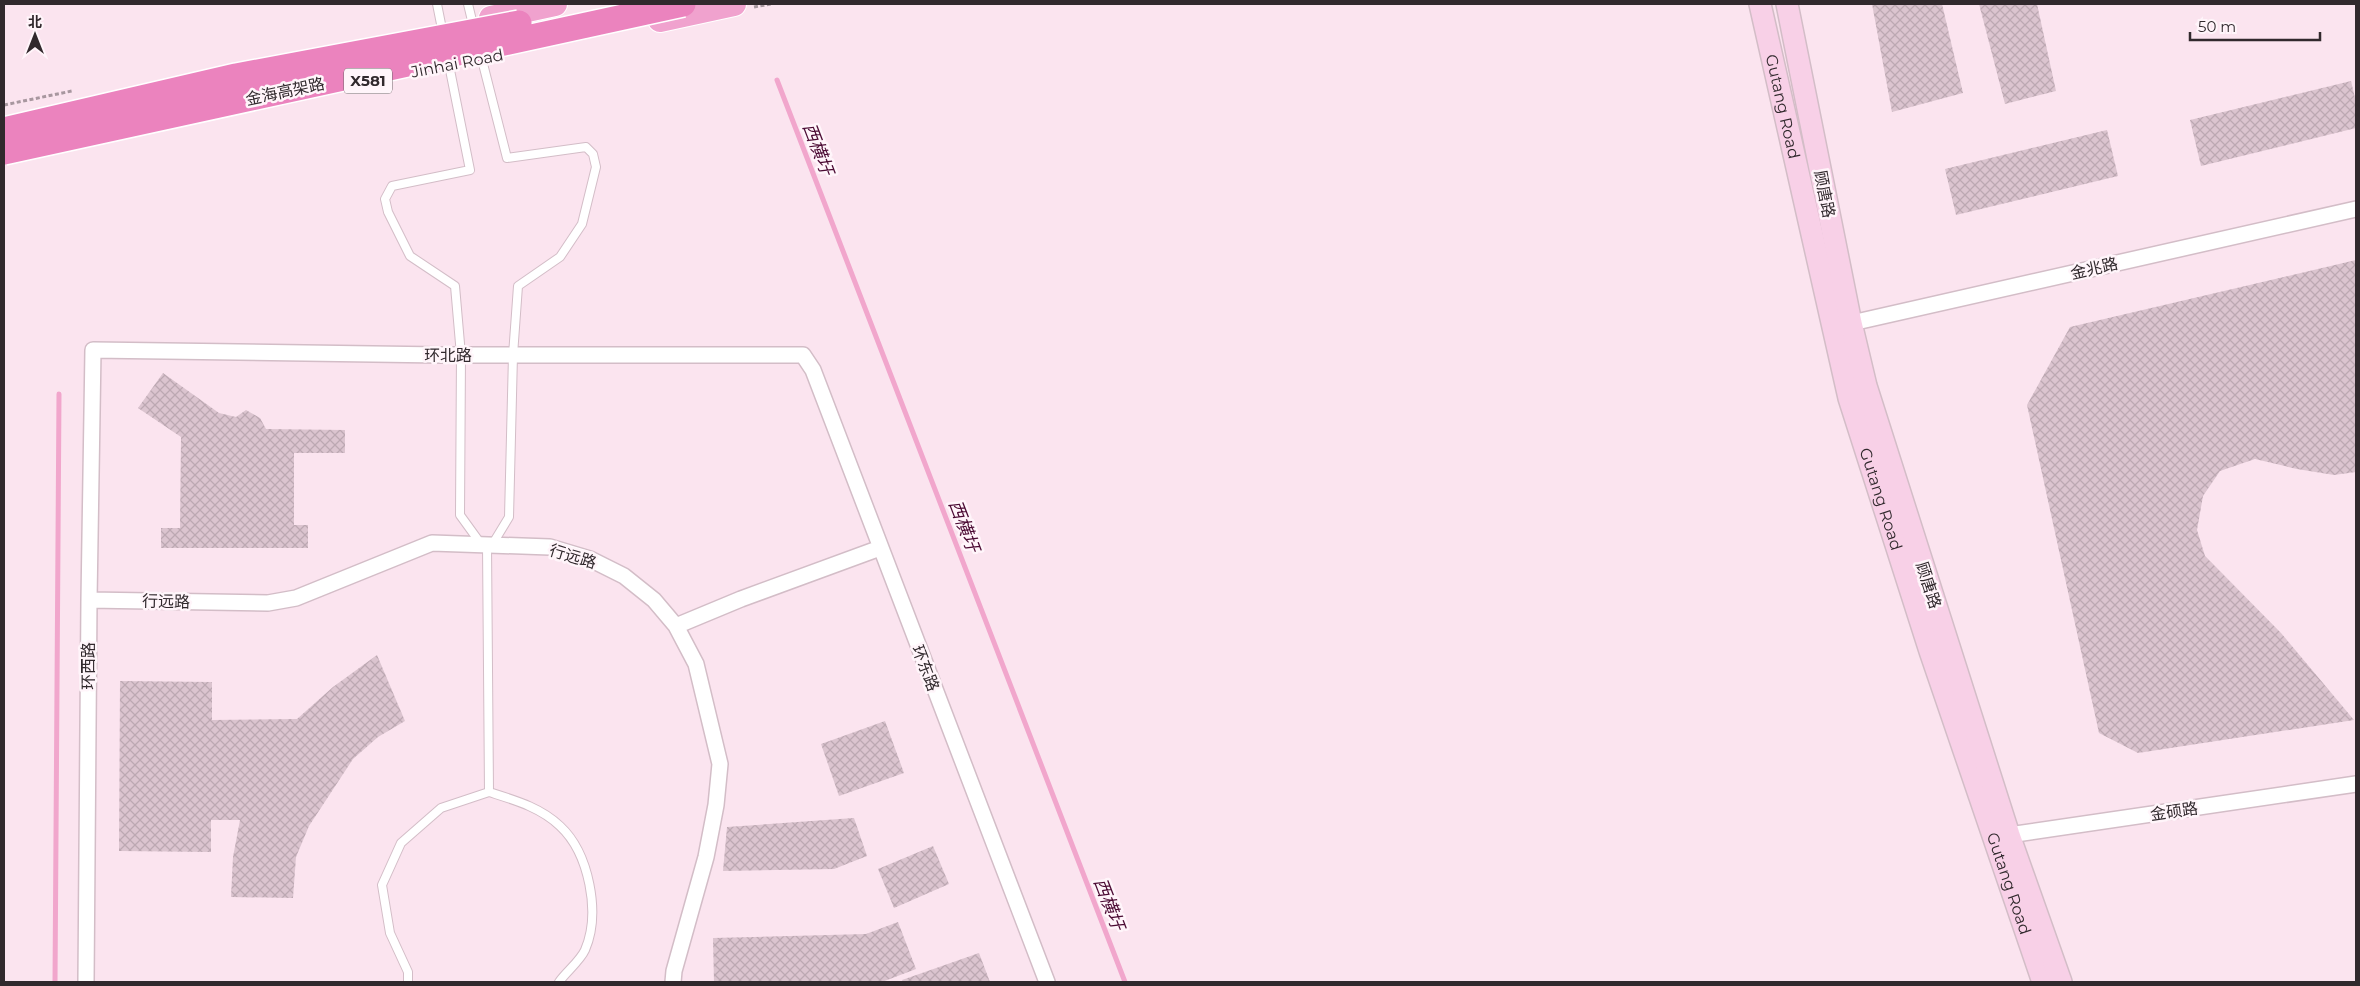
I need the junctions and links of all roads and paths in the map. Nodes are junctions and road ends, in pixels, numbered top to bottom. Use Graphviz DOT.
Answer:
graph roads {
  1 [pos="437,4"];
  2 [pos="555,4"];
  3 [pos="602,4"];
  4 [pos="683,4"];
  5 [pos="734,4"];
  6 [pos="1760,4"];
  7 [pos="1787,4"];
  8 [pos="470,12"];
  9 [pos="442,27"];
  10 [pos="481,57"];
  11 [pos="448,64"];
  12 [pos="4,122"];
  13 [pos="4,130"];
  14 [pos="4,152"];
  15 [pos="4,163"];
  16 [pos="2356,209"];
  17 [pos="1842,326"];
  18 [pos="93,350"];
  19 [pos="461,355"];
  20 [pos="513,355"];
  21 [pos="803,355"];
  22 [pos="487,545"];
  23 [pos="880,548"];
  24 [pos="89,600"];
  25 [pos="676,626"];
  26 [pos="2356,784"];
  27 [pos="488,792"];
  28 [pos="2001,838"];
  29 [pos="86,982"];
  30 [pos="408,982"];
  31 [pos="559,982"];
  32 [pos="673,982"];
  33 [pos="1047,982"];
  34 [pos="2043,982"];
  35 [pos="2061,982"];
  1 -- 9 [label="lane"];
  2 -- 8 [label="main road, X581"];
  3 -- 13 [label="highway, 金海高架路, bridge"];
  4 -- 14 [label="highway, 金海高架路, bridge"];
  5 -- 10 [label="main road, Jinhai Road / X581"];
  6 -- 17 [label="main road, Gutang Road"];
  7 -- 17 [label="main road, 顾唐路"];
  8 -- 9 [label="main road, X581"];
  8 -- 10 [label="lane"];
  9 -- 11 [label="lane"];
  9 -- 12 [label="main road, X581"];
  10 -- 11 [label="main road, Jinhai Road / X581"];
  10 -- 20 [label="lane"];
  11 -- 15 [label="main road, Jinhai Road / X581"];
  11 -- 19 [label="lane"];
  16 -- 17 [label="street, 金兆路"];
  17 -- 28 [label="main road, Gutang Road"];
  18 -- 19 [label="street, 环北路"];
  18 -- 24 [label="street, 环西路"];
  19 -- 20 [label="street, 环北路"];
  19 -- 22 [label="lane"];
  20 -- 21 [label="street, 环北路"];
  20 -- 22 [label="lane"];
  21 -- 23 [label="street, 环东路"];
  22 -- 24 [label="street, 行远路"];
  22 -- 25 [label="street, 行远路"];
  22 -- 27 [label="lane"];
  23 -- 25 [label="street"];
  23 -- 33 [label="street, 环东路"];
  24 -- 29 [label="street, 环西路"];
  25 -- 32 [label="street, 行远路"];
  26 -- 28 [label="street, 金硕路"];
  27 -- 30 [label="lane"];
  27 -- 31 [label="lane"];
  28 -- 34 [label="main road, Gutang Road"];
  28 -- 35 [label="main road"];
}
